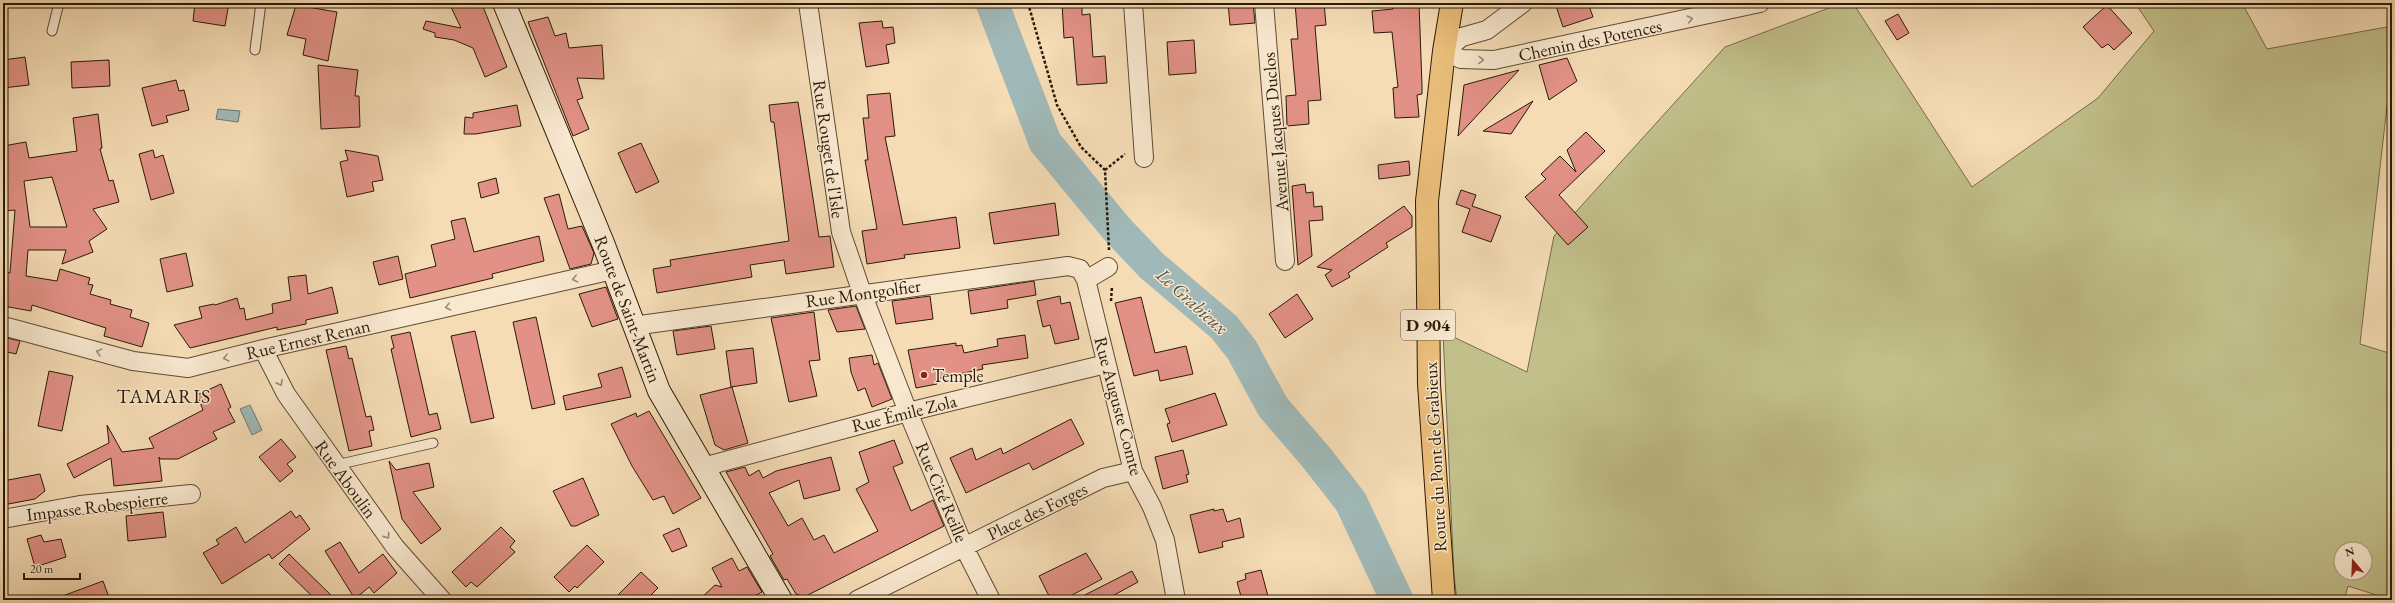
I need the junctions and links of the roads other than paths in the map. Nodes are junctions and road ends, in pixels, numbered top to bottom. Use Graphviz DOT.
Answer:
graph roads {
  1 [pos="59,3"];
  2 [pos="261,3"];
  3 [pos="504,3"];
  4 [pos="808,3"];
  5 [pos="1133,3"];
  6 [pos="1264,3"];
  7 [pos="1452,3"];
  8 [pos="1523,3"];
  9 [pos="1760,3"];
  10 [pos="52,31"];
  11 [pos="255,50"];
  12 [pos="1444,51"];
  13 [pos="1144,158"];
  14 [pos="1108,260"];
  15 [pos="1285,261"];
  16 [pos="613,270"];
  17 [pos="1086,280"];
  18 [pos="862,293"];
  19 [pos="3,326"];
  20 [pos="633,326"];
  21 [pos="263,349"];
  22 [pos="1106,364"];
  23 [pos="908,412"];
  24 [pos="433,443"];
  25 [pos="336,465"];
  26 [pos="703,467"];
  27 [pos="1133,471"];
  28 [pos="191,494"];
  29 [pos="3,519"];
  30 [pos="964,547"];
  31 [pos="442,600"];
  32 [pos="781,600"];
  33 [pos="857,600"];
  34 [pos="992,600"];
  35 [pos="1176,600"];
  36 [pos="1444,600"];
  1 -- 10 [label="lane"];
  2 -- 11 [label="lane"];
  3 -- 16 [label="main road, Route de Saint-Martin"];
  4 -- 18 [label="street, Rue Rouget de l'Isle"];
  5 -- 13 [label="street"];
  6 -- 15 [label="street, Avenue Jacques Duclos"];
  7 -- 12 [label="main road, D 904"];
  8 -- 12 [label="street"];
  12 -- 9 [label="street, Chemin des Potences, one-way"];
  12 -- 36 [label="main road, Route du Pont de Grabieux / D 904"];
  14 -- 17 [label="street"];
  16 -- 20 [label="main road, Route de Saint-Martin"];
  16 -- 21 [label="street, Rue Ernest Renan, one-way"];
  17 -- 18 [label="street, Rue Montgolfier"];
  17 -- 22 [label="street, Rue Auguste Comte"];
  18 -- 20 [label="street, Rue Montgolfier"];
  18 -- 23 [label="street, Rue Cité Reille"];
  21 -- 19 [label="street, Rue Ernest Renan, one-way"];
  20 -- 26 [label="main road, Route de Saint-Martin"];
  21 -- 25 [label="street, Rue Aboulin, one-way"];
  22 -- 23 [label="street, Rue Émile Zola"];
  22 -- 27 [label="street, Rue Auguste Comte"];
  23 -- 26 [label="street, Rue Émile Zola"];
  23 -- 30 [label="street, Rue Cité Reille"];
  24 -- 25 [label="lane"];
  25 -- 31 [label="street, Rue Aboulin, one-way"];
  26 -- 32 [label="main road, Route de Saint-Martin"];
  27 -- 30 [label="street, Place des Forges"];
  27 -- 35 [label="street, Rue Auguste Comte"];
  28 -- 29 [label="street, Impasse Robespierre"];
  30 -- 33 [label="street, Place des Forges"];
  30 -- 34 [label="street, Rue Cité Reille"];
}
